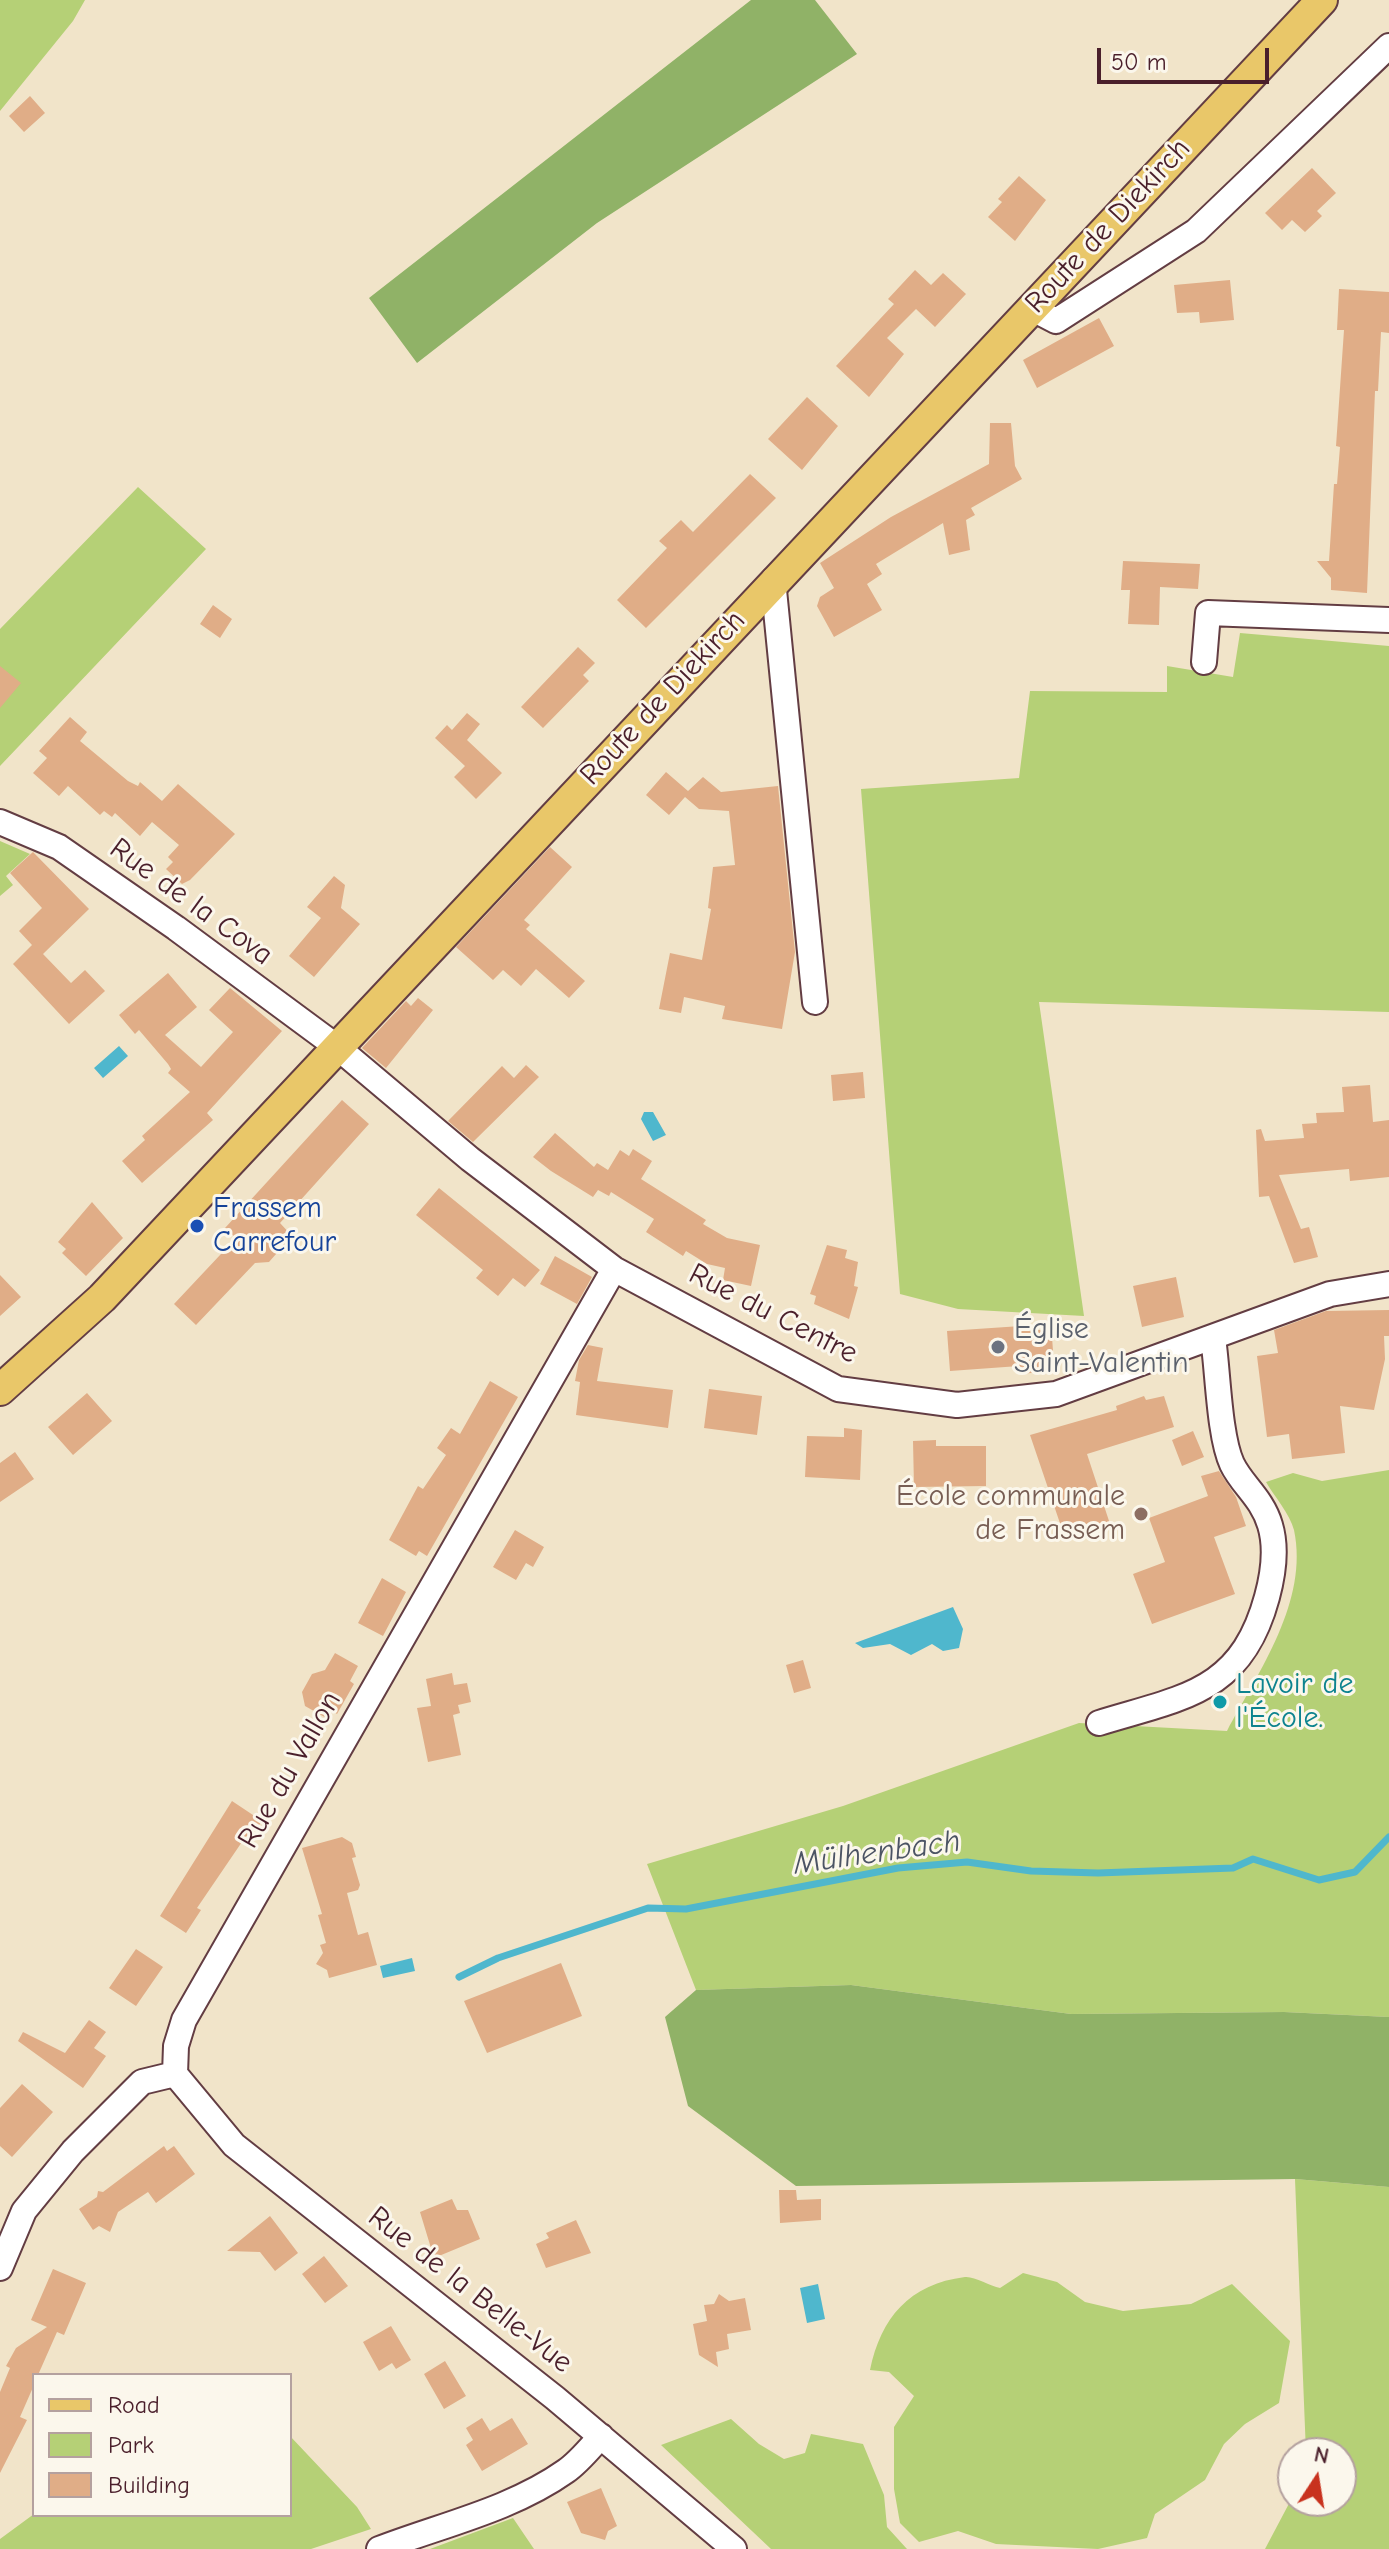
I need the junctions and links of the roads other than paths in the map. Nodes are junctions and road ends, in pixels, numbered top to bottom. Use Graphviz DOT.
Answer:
graph roads {
  1 [pos="1322,0"];
  2 [pos="1389,46"];
  3 [pos="1031,308"];
  4 [pos="773,580"];
  5 [pos="1389,620"];
  6 [pos="1204,662"];
  7 [pos="4,832"];
  8 [pos="815,1002"];
  9 [pos="337,1047"];
  10 [pos="614,1269"];
  11 [pos="1389,1284"];
  12 [pos="1213,1338"];
  13 [pos="0,1390"];
  14 [pos="1099,1723"];
  15 [pos="175,2074"];
  16 [pos="0,2268"];
  17 [pos="601,2436"];
  18 [pos="379,2549"];
  19 [pos="734,2549"];
  1 -- 3 [label="main road, Route de Diekirch"];
  2 -- 3 [label="street"];
  3 -- 4 [label="main road, Route de Diekirch"];
  4 -- 8 [label="street"];
  4 -- 9 [label="main road, Route de Diekirch"];
  5 -- 6 [label="street"];
  7 -- 9 [label="street, Rue de la Cova"];
  9 -- 10 [label="street, Rue du Centre"];
  9 -- 13 [label="main road, Route de Diekirch"];
  10 -- 12 [label="street, Rue du Centre"];
  10 -- 15 [label="street, Rue du Vallon"];
  11 -- 12 [label="street, Rue du Centre"];
  12 -- 14 [label="street"];
  15 -- 16 [label="street"];
  15 -- 17 [label="street, Rue de la Belle-Vue"];
  17 -- 18 [label="street"];
  17 -- 19 [label="street, Rue de la Belle-Vue"];
}
